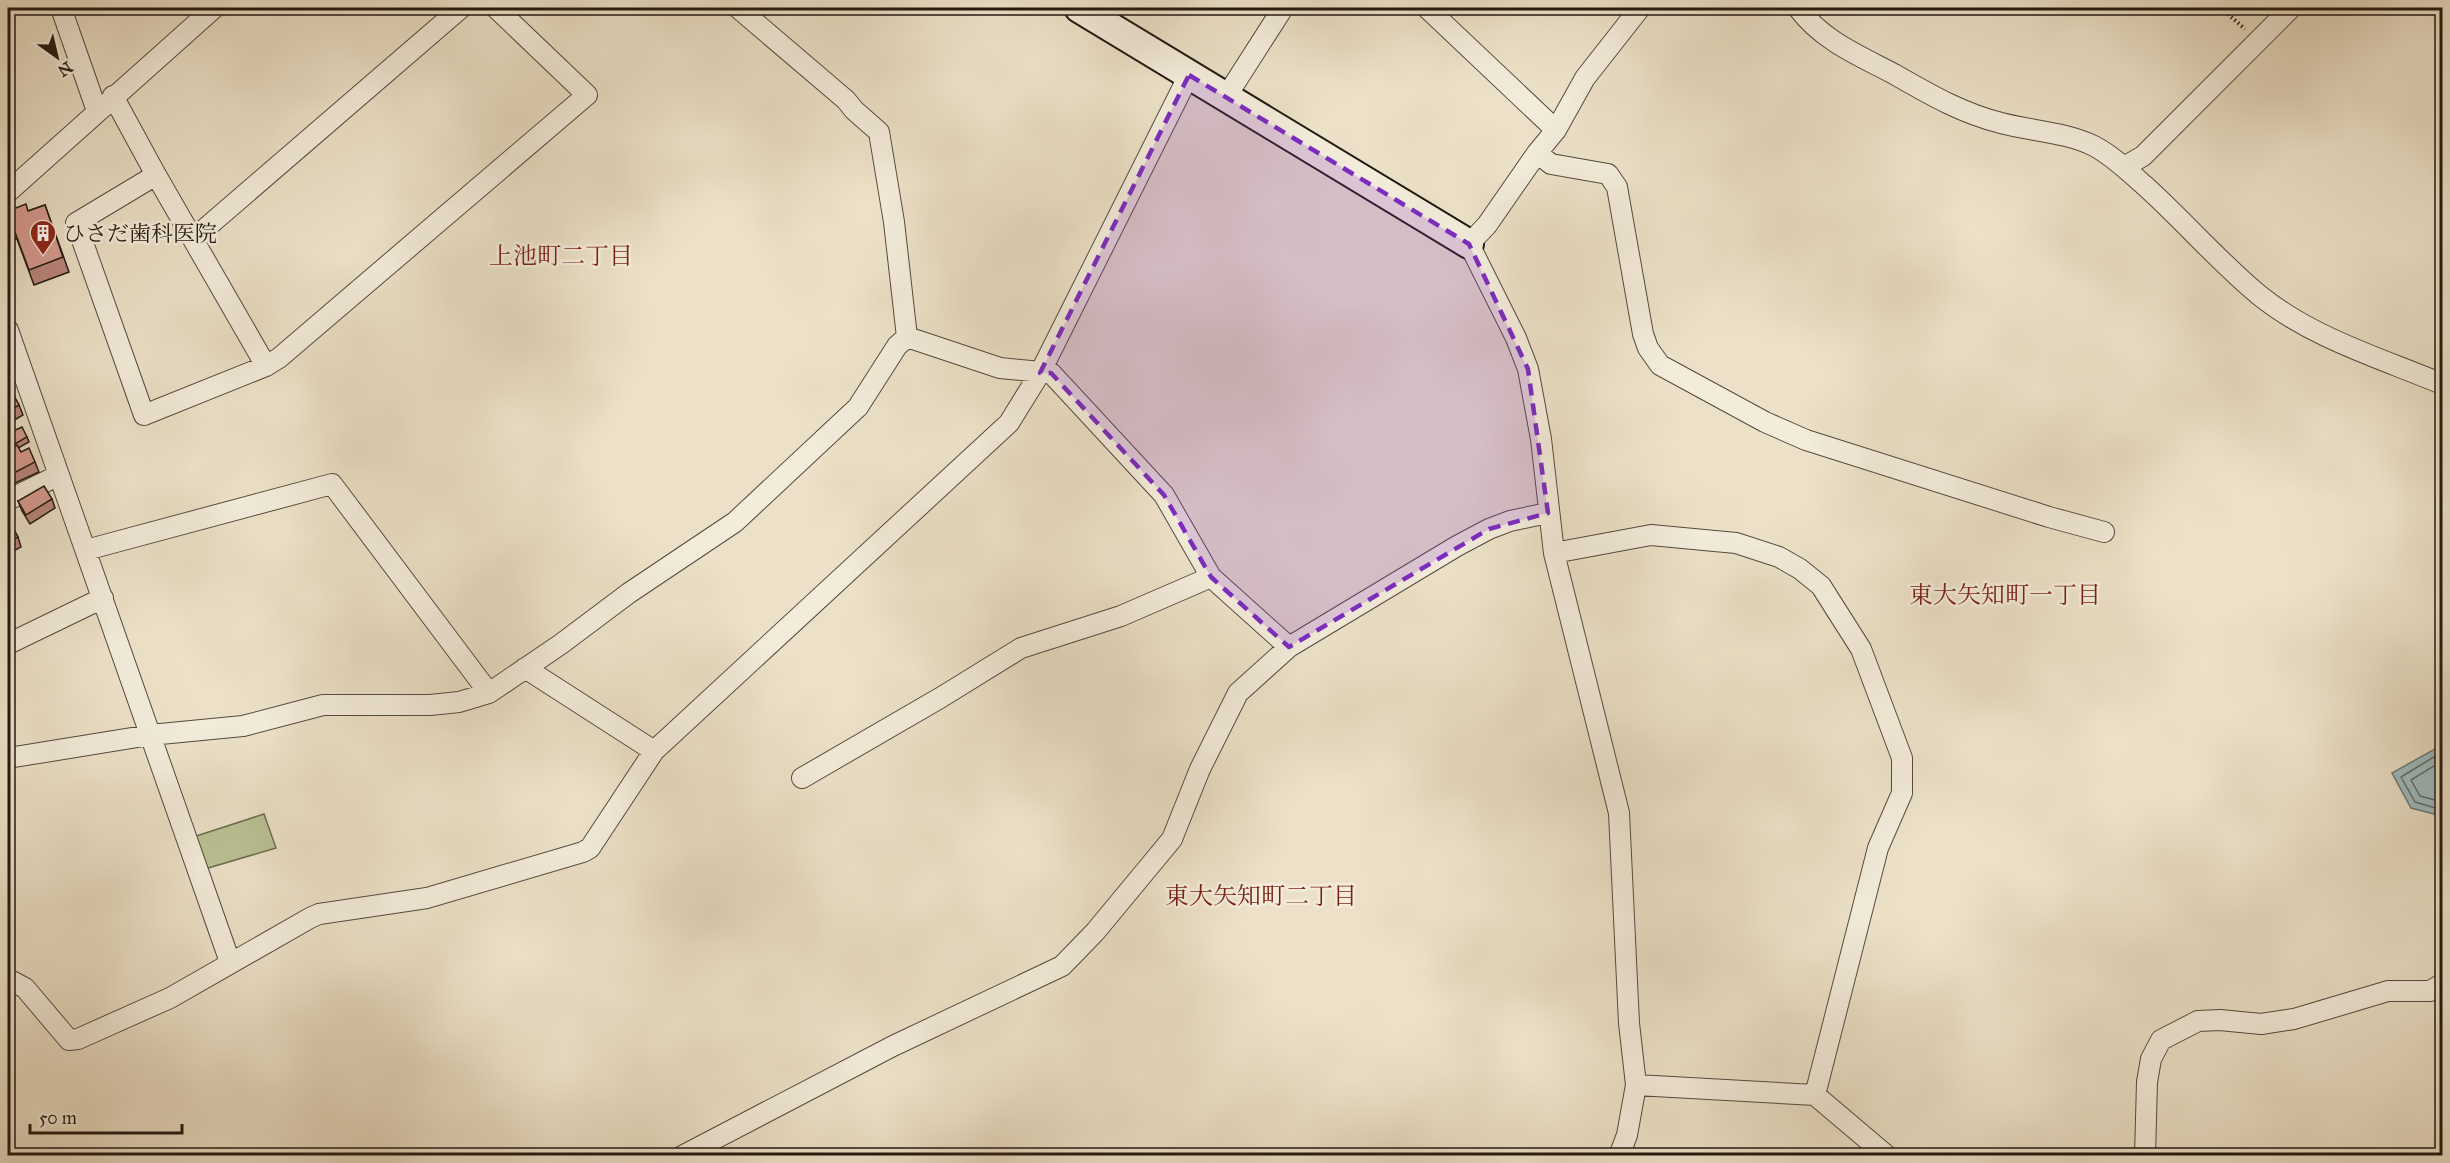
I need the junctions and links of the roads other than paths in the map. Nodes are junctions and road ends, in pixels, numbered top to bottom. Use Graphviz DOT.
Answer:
graph roads {
  1 [pos="61,8"];
  2 [pos="214,8"];
  3 [pos="461,8"];
  4 [pos="496,8"];
  5 [pos="738,8"];
  6 [pos="1079,8"];
  7 [pos="1282,8"];
  8 [pos="1427,8"];
  9 [pos="1640,8"];
  10 [pos="1798,8"];
  11 [pos="2291,8"];
  12 [pos="1189,75"];
  13 [pos="113,96"];
  14 [pos="1226,98"];
  15 [pos="97,111"];
  16 [pos="1556,130"];
  17 [pos="1537,153"];
  18 [pos="2124,166"];
  19 [pos="156,175"];
  20 [pos="8,192"];
  21 [pos="194,239"];
  22 [pos="1469,244"];
  23 [pos="8,330"];
  24 [pos="907,337"];
  25 [pos="11,354"];
  26 [pos="266,366"];
  27 [pos="1040,374"];
  28 [pos="2442,384"];
  29 [pos="59,476"];
  30 [pos="8,500"];
  31 [pos="1548,513"];
  32 [pos="2104,532"];
  33 [pos="86,550"];
  34 [pos="1554,553"];
  35 [pos="1211,577"];
  36 [pos="103,598"];
  37 [pos="8,644"];
  38 [pos="1289,647"];
  39 [pos="525,668"];
  40 [pos="489,693"];
  41 [pos="150,735"];
  42 [pos="654,751"];
  43 [pos="8,758"];
  44 [pos="802,778"];
  45 [pos="230,962"];
  46 [pos="8,979"];
  47 [pos="2442,984"];
  48 [pos="1636,1085"];
  49 [pos="1815,1095"];
  50 [pos="682,1155"];
  51 [pos="1619,1155"];
  52 [pos="1887,1155"];
  53 [pos="2145,1155"];
  1 -- 15 [label="street"];
  2 -- 13 [label="street"];
  3 -- 21 [label="street"];
  4 -- 26 [label="street"];
  5 -- 24 [label="street"];
  6 -- 12 [label="street"];
  7 -- 14 [label="street"];
  8 -- 16 [label="street"];
  9 -- 16 [label="street"];
  10 -- 18 [label="street"];
  11 -- 18 [label="street"];
  12 -- 14 [label="street"];
  12 -- 27 [label="street"];
  13 -- 15 [label="street"];
  13 -- 19 [label="street"];
  14 -- 22 [label="street"];
  15 -- 20 [label="street"];
  16 -- 17 [label="street"];
  17 -- 22 [label="street"];
  17 -- 32 [label="street"];
  18 -- 28 [label="street"];
  19 -- 21 [label="street"];
  19 -- 26 [label="street"];
  21 -- 26 [label="street"];
  22 -- 31 [label="street"];
  23 -- 25 [label="street"];
  24 -- 27 [label="street"];
  24 -- 39 [label="street"];
  25 -- 29 [label="street"];
  27 -- 35 [label="street"];
  27 -- 42 [label="street"];
  29 -- 30 [label="street"];
  29 -- 33 [label="street"];
  31 -- 34 [label="street"];
  31 -- 38 [label="street"];
  33 -- 36 [label="street"];
  33 -- 40 [label="street"];
  34 -- 48 [label="street"];
  34 -- 49 [label="street"];
  35 -- 38 [label="street"];
  35 -- 44 [label="street"];
  36 -- 37 [label="street"];
  36 -- 41 [label="street"];
  38 -- 50 [label="street"];
  39 -- 40 [label="street"];
  39 -- 42 [label="street"];
  40 -- 41 [label="street"];
  41 -- 43 [label="street"];
  41 -- 45 [label="street"];
  42 -- 45 [label="street"];
  45 -- 46 [label="street"];
  47 -- 53 [label="street"];
  48 -- 49 [label="street"];
  48 -- 51 [label="street"];
  49 -- 52 [label="street"];
}
